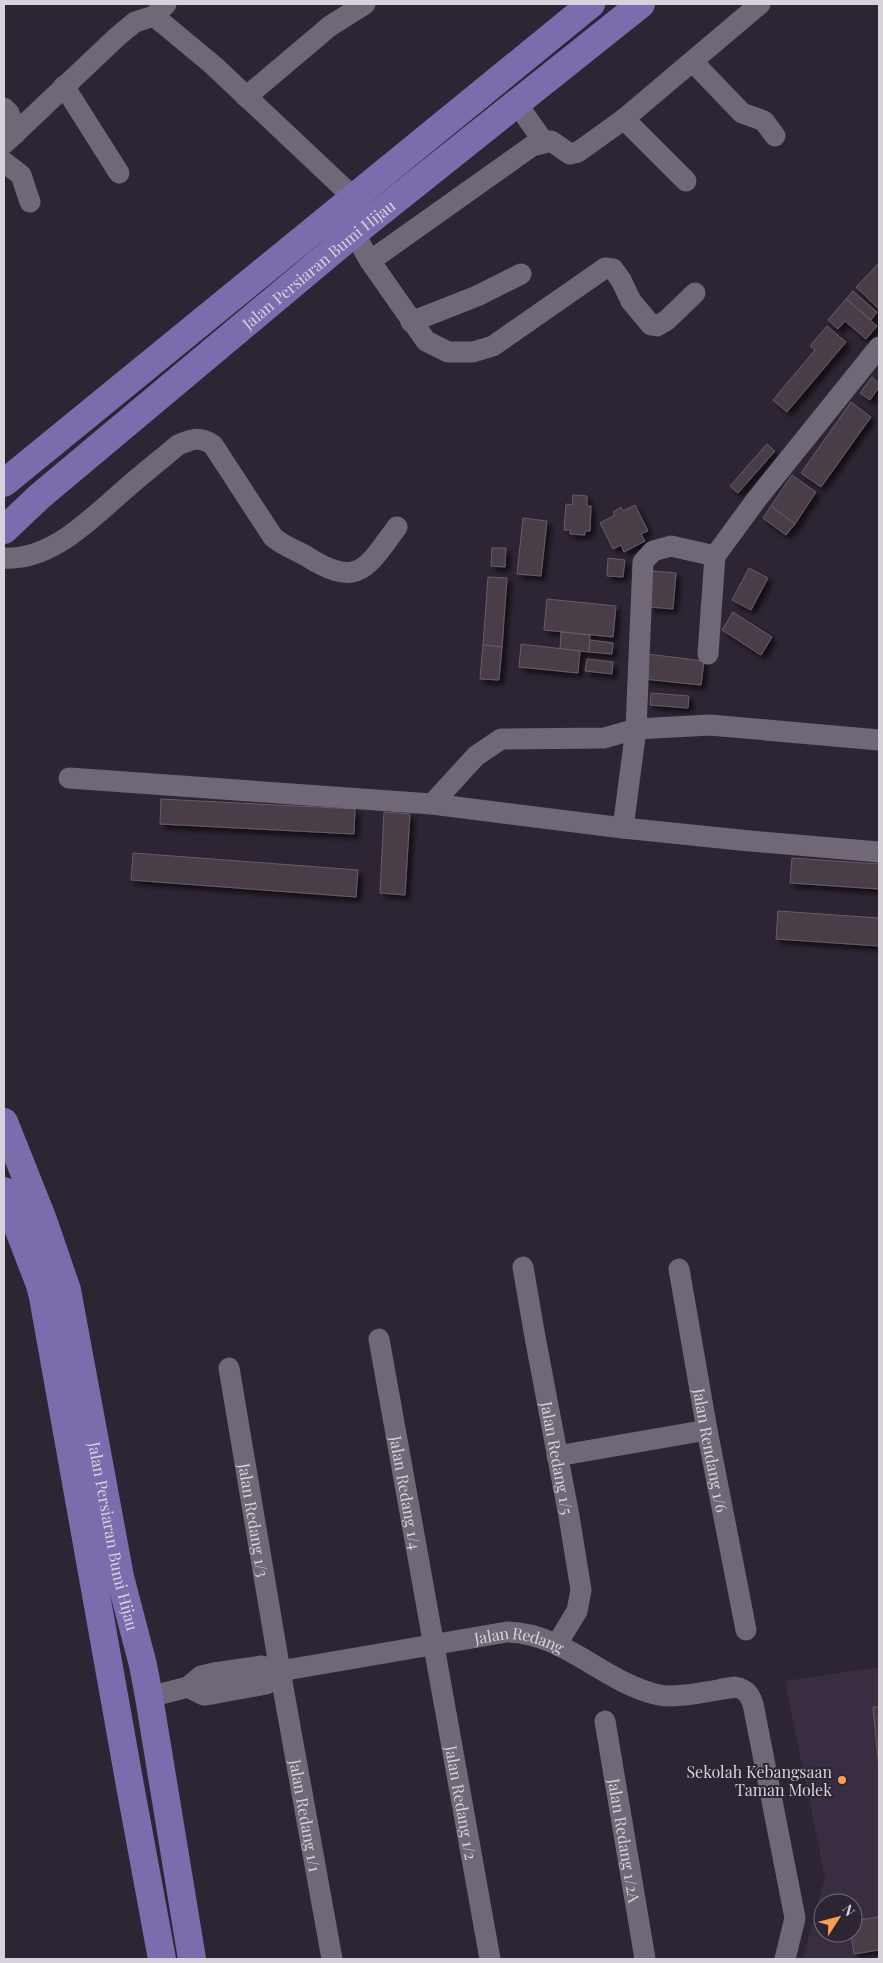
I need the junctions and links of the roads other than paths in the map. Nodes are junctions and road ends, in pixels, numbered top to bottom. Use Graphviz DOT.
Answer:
graph roads {
  1 [pos="365,4"];
  2 [pos="591,4"];
  3 [pos="641,4"];
  4 [pos="760,4"];
  5 [pos="146,11"];
  6 [pos="692,62"];
  7 [pos="64,86"];
  8 [pos="246,97"];
  9 [pos="517,104"];
  10 [pos="4,108"];
  11 [pos="624,119"];
  12 [pos="775,136"];
  13 [pos="10,138"];
  14 [pos="544,142"];
  15 [pos="4,162"];
  16 [pos="119,173"];
  17 [pos="686,180"];
  18 [pos="353,197"];
  19 [pos="30,202"];
  20 [pos="354,233"];
  21 [pos="370,261"];
  22 [pos="521,274"];
  23 [pos="695,293"];
  24 [pos="411,322"];
  25 [pos="879,347"];
  26 [pos="4,483"];
  27 [pos="397,527"];
  28 [pos="4,530"];
  29 [pos="715,556"];
  30 [pos="4,558"];
  31 [pos="708,654"];
  32 [pos="636,729"];
  33 [pos="879,740"];
  34 [pos="68,778"];
  35 [pos="432,804"];
  36 [pos="623,828"];
  37 [pos="879,852"];
  38 [pos="4,1122"];
  39 [pos="4,1191"];
  40 [pos="523,1267"];
  41 [pos="679,1269"];
  42 [pos="380,1339"];
  43 [pos="229,1368"];
  44 [pos="707,1430"];
  45 [pos="557,1456"];
  46 [pos="103,1630"];
  47 [pos="746,1630"];
  48 [pos="557,1644"];
  49 [pos="434,1645"];
  50 [pos="280,1671"];
  51 [pos="149,1697"];
  52 [pos="605,1721"];
  53 [pos="131,1791"];
  54 [pos="162,1959"];
  55 [pos="192,1959"];
  56 [pos="332,1959"];
  57 [pos="490,1959"];
  58 [pos="645,1959"];
  59 [pos="785,1959"];
  1 -- 8 [label="street"];
  2 -- 18 [label="main road, Jalan Persiaran Bumi Hijau"];
  3 -- 9 [label="main road, Jalan Persiaran Bumi Hijau"];
  4 -- 6 [label="street"];
  5 -- 7 [label="street"];
  5 -- 8 [label="street"];
  6 -- 11 [label="street"];
  6 -- 12 [label="street"];
  7 -- 13 [label="street"];
  7 -- 16 [label="street"];
  8 -- 18 [label="street"];
  9 -- 14 [label="street"];
  9 -- 20 [label="main road, Jalan Persiaran Bumi Hijau"];
  10 -- 13 [label="street"];
  11 -- 14 [label="street"];
  11 -- 17 [label="street"];
  14 -- 21 [label="street"];
  15 -- 19 [label="street"];
  18 -- 26 [label="main road, Jalan Persiaran Bumi Hijau"];
  20 -- 21 [label="street"];
  20 -- 28 [label="main road, Jalan Persiaran Bumi Hijau"];
  21 -- 24 [label="street"];
  22 -- 24 [label="street"];
  23 -- 24 [label="street"];
  25 -- 29 [label="street"];
  27 -- 30 [label="street"];
  29 -- 31 [label="street"];
  29 -- 32 [label="street"];
  32 -- 33 [label="street"];
  32 -- 35 [label="street"];
  32 -- 36 [label="street"];
  34 -- 35 [label="street"];
  35 -- 36 [label="street"];
  36 -- 37 [label="street"];
  38 -- 51 [label="main road, Jalan Persiaran Bumi Hijau"];
  39 -- 46 [label="main road, Jalan Persiaran Bumi Hijau"];
  40 -- 45 [label="street, Jalan Redang 1/5"];
  41 -- 44 [label="street, Jalan Rendang 1/6"];
  42 -- 49 [label="street, Jalan Redang 1/4"];
  43 -- 50 [label="street, Jalan Redang 1/3"];
  44 -- 45 [label="street"];
  44 -- 47 [label="street, Jalan Rendang 1/6"];
  45 -- 48 [label="street, Jalan Redang 1/5"];
  46 -- 51 [label="main road"];
  46 -- 53 [label="main road, Jalan Persiaran Bumi Hijau"];
  48 -- 49 [label="street, Jalan Redang"];
  48 -- 59 [label="street, Jalan Redang"];
  49 -- 50 [label="street, Jalan Redang"];
  49 -- 57 [label="street, Jalan Redang 1/2"];
  50 -- 51 [label="street, Jalan Redang"];
  50 -- 56 [label="street, Jalan Redang 1/1"];
  51 -- 53 [label="main road"];
  51 -- 55 [label="main road, Jalan Persiaran Bumi Hijau"];
  52 -- 58 [label="street, Jalan Redang 1/2A"];
  53 -- 54 [label="main road, Jalan Persiaran Bumi Hijau"];
}
